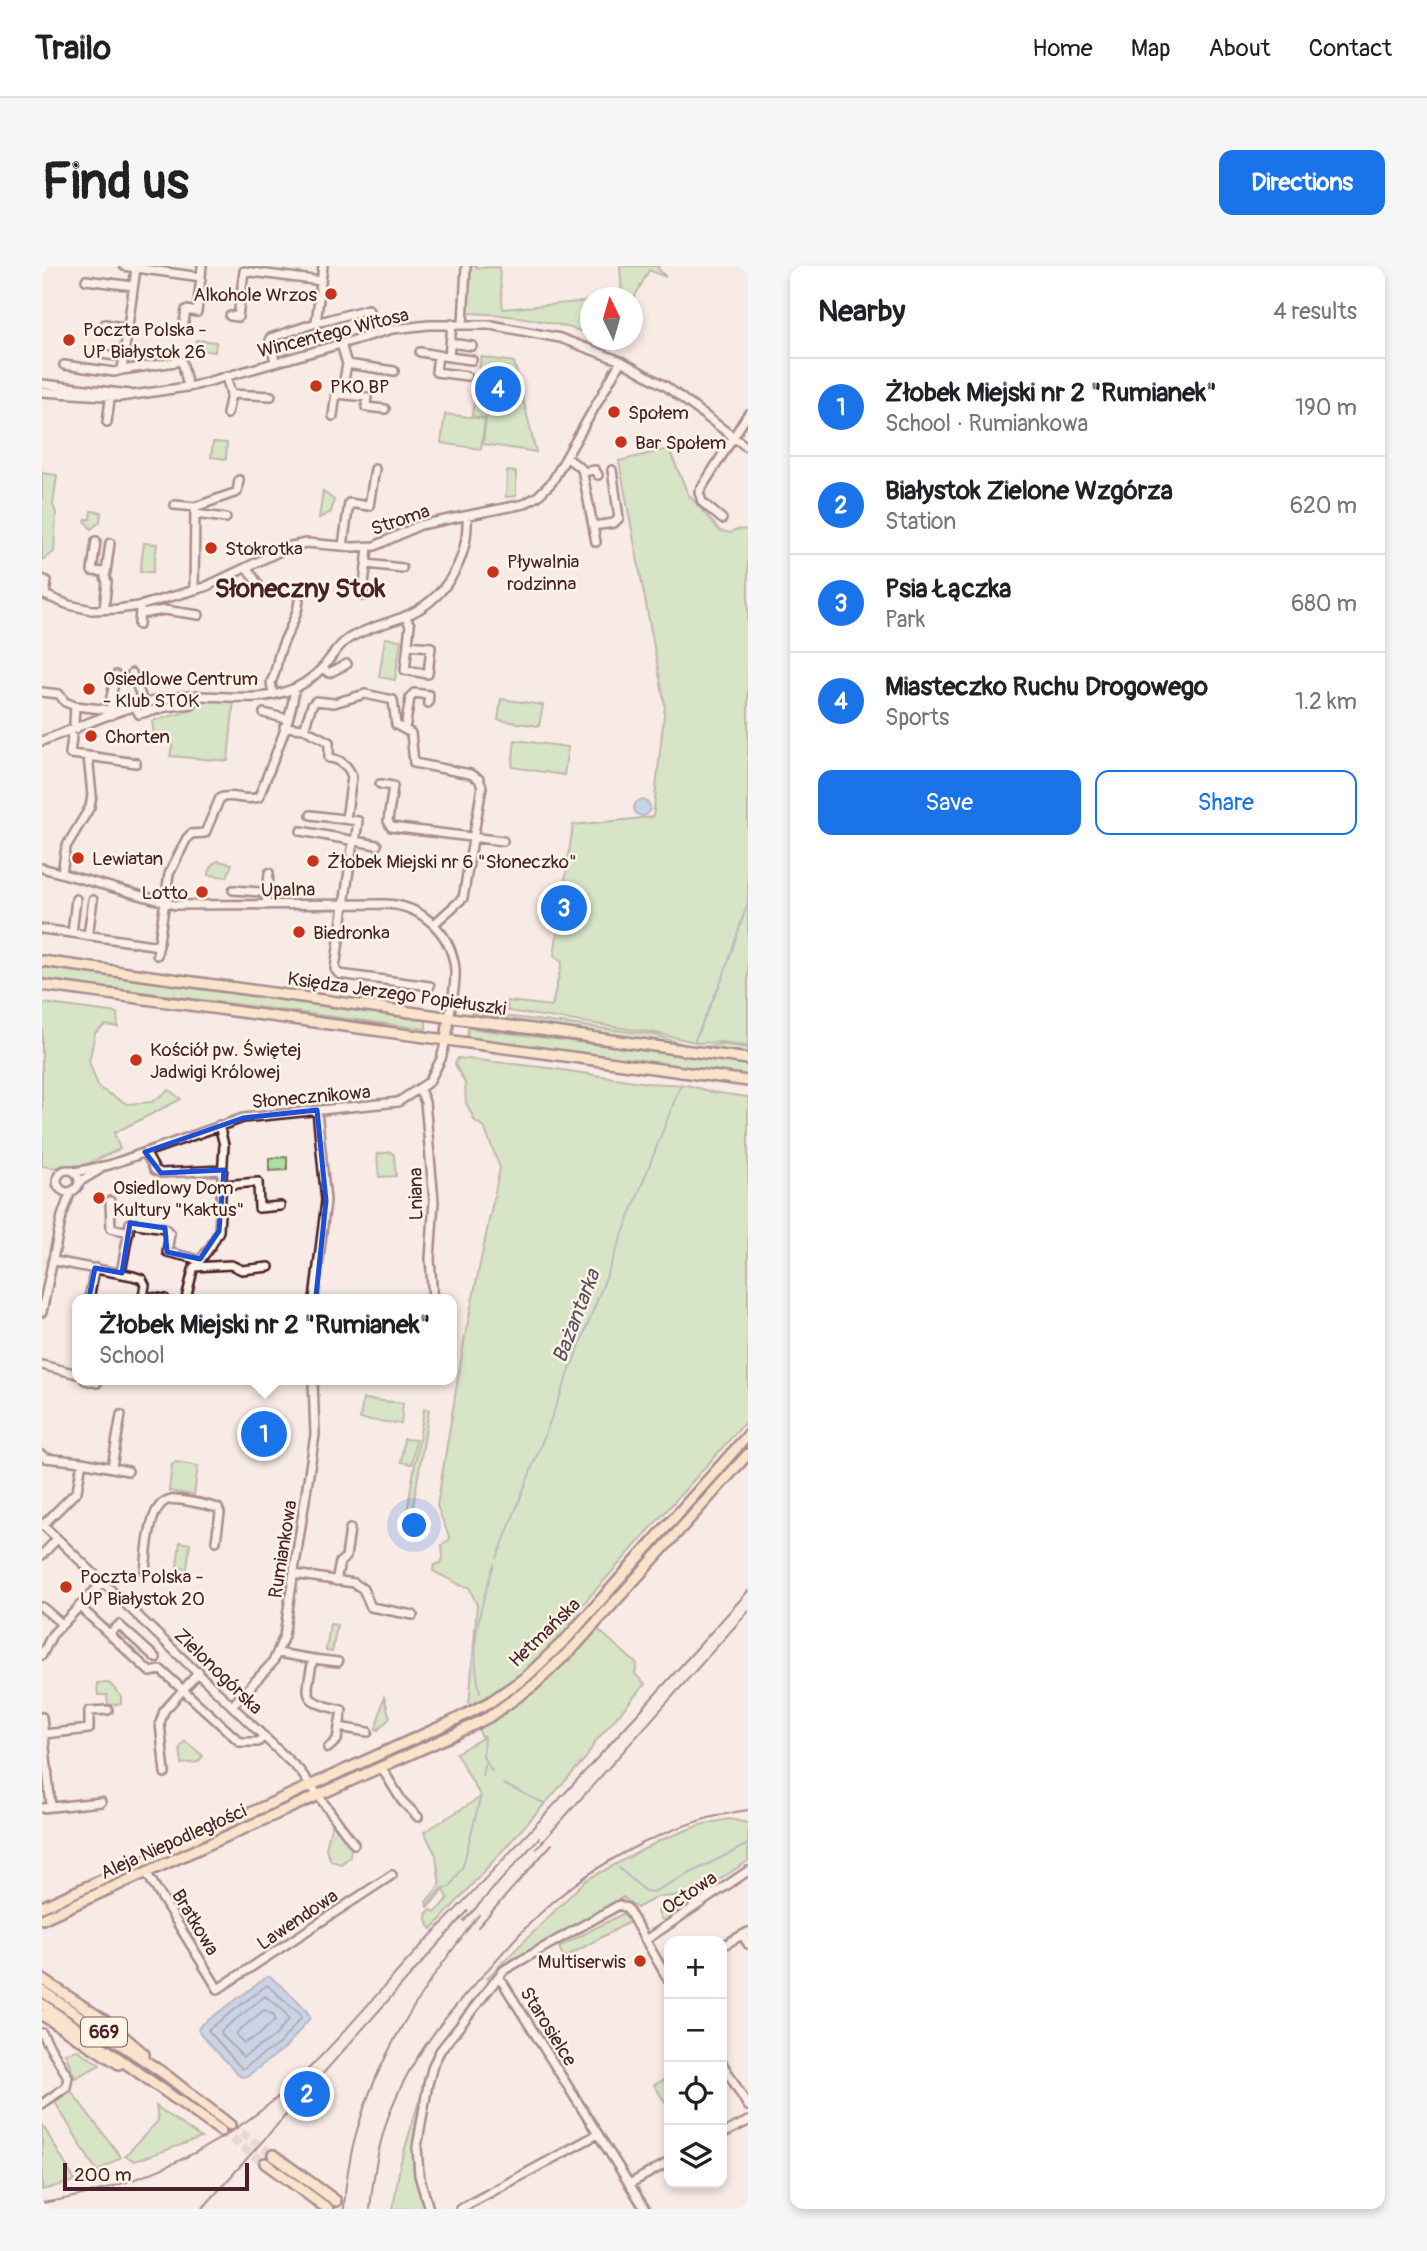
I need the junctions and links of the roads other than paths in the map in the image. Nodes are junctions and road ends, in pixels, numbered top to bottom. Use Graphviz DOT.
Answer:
graph roads {
  1 [pos="124,266"];
  2 [pos="202,266"];
  3 [pos="323,266"];
  4 [pos="466,266"];
  5 [pos="136,268"];
  6 [pos="201,276"];
  7 [pos="86,280"];
  8 [pos="321,281"];
  9 [pos="133,286"];
  10 [pos="230,316"];
  11 [pos="184,322"];
  12 [pos="316,323"];
  13 [pos="104,324"];
  14 [pos="452,324"];
  15 [pos="463,324"];
  16 [pos="128,328"];
  17 [pos="379,332"];
  18 [pos="450,343"];
  19 [pos="341,344"];
  20 [pos="472,346"];
  21 [pos="421,352"];
  22 [pos="101,354"];
  23 [pos="439,355"];
  24 [pos="124,357"];
  25 [pos="449,357"];
  26 [pos="472,360"];
  27 [pos="621,361"];
  28 [pos="275,362"];
  29 [pos="347,364"];
  30 [pos="64,365"];
  31 [pos="122,369"];
  32 [pos="394,371"];
  33 [pos="226,376"];
  34 [pos="467,376"];
  35 [pos="345,377"];
  36 [pos="355,379"];
  37 [pos="42,384"];
  38 [pos="188,387"];
  39 [pos="42,392"];
  40 [pos="232,394"];
  41 [pos="336,394"];
  42 [pos="111,395"];
  43 [pos="271,396"];
  44 [pos="385,409"];
  45 [pos="227,414"];
  46 [pos="748,414"];
  47 [pos="333,416"];
  48 [pos="107,422"];
  49 [pos="734,438"];
  50 [pos="748,448"];
  51 [pos="567,458"];
  52 [pos="375,469"];
  53 [pos="612,470"];
  54 [pos="583,472"];
  55 [pos="598,475"];
  56 [pos="239,480"];
  57 [pos="175,505"];
  58 [pos="195,511"];
  59 [pos="467,517"];
  60 [pos="226,518"];
  61 [pos="722,519"];
  62 [pos="593,526"];
  63 [pos="96,541"];
  64 [pos="596,542"];
  65 [pos="110,543"];
  66 [pos="343,546"];
  67 [pos="368,547"];
  68 [pos="367,564"];
  69 [pos="247,568"];
  70 [pos="401,568"];
  71 [pos="106,572"];
  72 [pos="42,579"];
  73 [pos="258,584"];
  74 [pos="194,590"];
  75 [pos="43,595"];
  76 [pos="363,596"];
  77 [pos="299,601"];
  78 [pos="104,610"];
  79 [pos="140,610"];
  80 [pos="199,615"];
  81 [pos="405,616"];
  82 [pos="139,625"];
  83 [pos="408,645"];
  84 [pos="347,664"];
  85 [pos="322,668"];
  86 [pos="132,673"];
  87 [pos="116,675"];
  88 [pos="294,689"];
  89 [pos="42,692"];
  90 [pos="277,694"];
  91 [pos="197,695"];
  92 [pos="428,703"];
  93 [pos="144,704"];
  94 [pos="75,706"];
  95 [pos="135,706"];
  96 [pos="111,713"];
  97 [pos="264,713"];
  98 [pos="287,719"];
  99 [pos="284,727"];
  100 [pos="304,729"];
  101 [pos="405,729"];
  102 [pos="73,730"];
  103 [pos="42,741"];
  104 [pos="88,757"];
  105 [pos="136,763"];
  106 [pos="380,784"];
  107 [pos="311,815"];
  108 [pos="346,820"];
  109 [pos="301,831"];
  110 [pos="475,836"];
  111 [pos="503,841"];
  112 [pos="354,842"];
  113 [pos="377,845"];
  114 [pos="42,868"];
  115 [pos="62,873"];
  116 [pos="270,873"];
  117 [pos="233,890"];
  118 [pos="76,900"];
  119 [pos="93,900"];
  120 [pos="267,901"];
  121 [pos="165,904"];
  122 [pos="344,904"];
  123 [pos="434,924"];
  124 [pos="42,929"];
  125 [pos="72,933"];
  126 [pos="88,936"];
  127 [pos="159,946"];
  128 [pos="157,955"];
  129 [pos="42,961"];
  130 [pos="42,985"];
  131 [pos="430,986"];
  132 [pos="449,1018"];
  133 [pos="446,1040"];
  134 [pos="748,1059"];
  135 [pos="748,1082"];
  136 [pos="420,1090"];
  137 [pos="317,1110"];
  138 [pos="219,1125"];
  139 [pos="145,1152"];
  140 [pos="109,1165"];
  141 [pos="223,1170"];
  142 [pos="75,1172"];
  143 [pos="79,1182"];
  144 [pos="223,1185"];
  145 [pos="60,1189"];
  146 [pos="71,1192"];
  147 [pos="110,1201"];
  148 [pos="280,1206"];
  149 [pos="62,1216"];
  150 [pos="129,1233"];
  151 [pos="54,1261"];
  152 [pos="197,1264"];
  153 [pos="95,1268"];
  154 [pos="269,1268"];
  155 [pos="121,1273"];
  156 [pos="90,1294"];
  157 [pos="144,1294"];
  158 [pos="187,1294"];
  159 [pos="315,1294"];
  160 [pos="433,1294"];
  161 [pos="42,1312"];
  162 [pos="42,1365"];
  163 [pos="72,1373"];
  164 [pos="313,1385"];
  165 [pos="121,1415"];
  166 [pos="748,1435"];
  167 [pos="748,1454"];
  168 [pos="42,1455"];
  169 [pos="82,1462"];
  170 [pos="112,1467"];
  171 [pos="128,1471"];
  172 [pos="42,1525"];
  173 [pos="350,1529"];
  174 [pos="57,1539"];
  175 [pos="216,1541"];
  176 [pos="42,1555"];
  177 [pos="145,1572"];
  178 [pos="294,1574"];
  179 [pos="337,1581"];
  180 [pos="103,1582"];
  181 [pos="79,1606"];
  182 [pos="42,1607"];
  183 [pos="413,1615"];
  184 [pos="62,1624"];
  185 [pos="109,1634"];
  186 [pos="42,1652"];
  187 [pos="278,1653"];
  188 [pos="156,1658"];
  189 [pos="313,1659"];
  190 [pos="338,1662"];
  191 [pos="199,1672"];
  192 [pos="183,1691"];
  193 [pos="233,1705"];
  194 [pos="108,1710"];
  195 [pos="42,1717"];
  196 [pos="451,1722"];
  197 [pos="339,1727"];
  198 [pos="43,1730"];
  199 [pos="368,1732"];
  200 [pos="457,1733"];
  201 [pos="264,1736"];
  202 [pos="328,1748"];
  203 [pos="381,1767"];
  204 [pos="165,1773"];
  205 [pos="311,1785"];
  206 [pos="318,1795"];
  207 [pos="101,1802"];
  208 [pos="51,1807"];
  209 [pos="42,1808"];
  210 [pos="418,1817"];
  211 [pos="354,1844"];
  212 [pos="146,1872"];
  213 [pos="745,1874"];
  214 [pos="392,1875"];
  215 [pos="748,1883"];
  216 [pos="42,1907"];
  217 [pos="42,1919"];
  218 [pos="745,1933"];
  219 [pos="647,1939"];
  220 [pos="727,1943"];
  221 [pos="748,1944"];
  222 [pos="664,1972"];
  223 [pos="497,1978"];
  224 [pos="42,1979"];
  225 [pos="218,1989"];
  226 [pos="42,1991"];
  227 [pos="42,2004"];
  228 [pos="42,2015"];
  229 [pos="42,2033"];
  230 [pos="727,2071"];
  231 [pos="166,2075"];
  232 [pos="148,2079"];
  233 [pos="42,2104"];
  234 [pos="748,2106"];
  235 [pos="748,2121"];
  236 [pos="230,2125"];
  237 [pos="221,2131"];
  238 [pos="727,2132"];
  239 [pos="598,2134"];
  240 [pos="273,2155"];
  241 [pos="265,2163"];
  242 [pos="664,2165"];
  243 [pos="629,2184"];
  244 [pos="336,2201"];
  245 [pos="328,2209"];
  246 [pos="429,2209"];
  247 [pos="460,2209"];
  248 [pos="645,2209"];
  1 -- 5 [label="street"];
  2 -- 6 [label="street"];
  3 -- 8 [label="street"];
  4 -- 15 [label="street"];
  5 -- 6 [label="street"];
  5 -- 9 [label="street"];
  6 -- 11 [label="street"];
  7 -- 9 [label="street"];
  8 -- 10 [label="street"];
  8 -- 12 [label="street"];
  9 -- 16 [label="street"];
  12 -- 17 [label="street"];
  12 -- 28 [label="street"];
  13 -- 16 [label="street"];
  14 -- 15 [label="street, Wincentego Witosa"];
  14 -- 17 [label="street, Wincentego Witosa"];
  14 -- 18 [label="street"];
  15 -- 27 [label="street, Wincentego Witosa"];
  16 -- 24 [label="street"];
  17 -- 19 [label="street, Wincentego Witosa"];
  18 -- 20 [label="street"];
  18 -- 25 [label="street"];
  19 -- 28 [label="street, Wincentego Witosa"];
  19 -- 29 [label="street"];
  21 -- 23 [label="street"];
  22 -- 24 [label="street"];
  23 -- 25 [label="street"];
  23 -- 34 [label="street"];
  24 -- 31 [label="street"];
  25 -- 26 [label="street"];
  27 -- 49 [label="street, Wincentego Witosa"];
  27 -- 51 [label="street, Stroma"];
  28 -- 33 [label="street, Wincentego Witosa"];
  29 -- 32 [label="street"];
  29 -- 35 [label="street"];
  30 -- 31 [label="street"];
  31 -- 38 [label="street"];
  33 -- 38 [label="street, Wincentego Witosa"];
  33 -- 40 [label="street"];
  35 -- 36 [label="street"];
  35 -- 41 [label="street"];
  37 -- 42 [label="street, Wincentego Witosa"];
  38 -- 42 [label="street, Wincentego Witosa"];
  39 -- 42 [label="street, Wincentego Witosa"];
  40 -- 43 [label="street"];
  40 -- 45 [label="street"];
  41 -- 44 [label="street"];
  41 -- 47 [label="street"];
  42 -- 48 [label="street"];
  46 -- 49 [label="street"];
  49 -- 50 [label="street, Wincentego Witosa"];
  49 -- 61 [label="street"];
  51 -- 54 [label="street"];
  51 -- 59 [label="street, Stroma"];
  52 -- 66 [label="street"];
  53 -- 62 [label="street"];
  54 -- 55 [label="street"];
  54 -- 62 [label="street"];
  56 -- 58 [label="street"];
  57 -- 58 [label="street"];
  58 -- 60 [label="street"];
  58 -- 74 [label="street"];
  59 -- 67 [label="street, Stroma"];
  59 -- 81 [label="street"];
  62 -- 64 [label="street"];
  63 -- 71 [label="street"];
  65 -- 71 [label="street"];
  66 -- 67 [label="street, Stroma"];
  66 -- 69 [label="street, Stroma"];
  67 -- 68 [label="street"];
  68 -- 70 [label="street"];
  68 -- 76 [label="street"];
  69 -- 73 [label="street"];
  69 -- 74 [label="street, Stroma"];
  71 -- 78 [label="street"];
  72 -- 75 [label="street"];
  74 -- 79 [label="street, Stroma"];
  75 -- 78 [label="street, Stroma"];
  77 -- 90 [label="street"];
  78 -- 79 [label="street, Stroma"];
  79 -- 80 [label="street"];
  79 -- 82 [label="street"];
  81 -- 83 [label="street"];
  81 -- 85 [label="street"];
  83 -- 83 [label="street"];
  84 -- 85 [label="street"];
  85 -- 88 [label="street"];
  86 -- 93 [label="street"];
  87 -- 96 [label="street"];
  88 -- 90 [label="street"];
  88 -- 98 [label="street"];
  89 -- 94 [label="street"];
  90 -- 91 [label="street"];
  91 -- 93 [label="street"];
  91 -- 95 [label="street"];
  92 -- 101 [label="street"];
  93 -- 95 [label="street"];
  94 -- 96 [label="street"];
  94 -- 102 [label="street"];
  95 -- 96 [label="street"];
  96 -- 102 [label="street"];
  97 -- 98 [label="street"];
  98 -- 99 [label="street"];
  99 -- 100 [label="street"];
  99 -- 121 [label="street"];
  100 -- 101 [label="street"];
  100 -- 108 [label="street"];
  101 -- 110 [label="street"];
  102 -- 103 [label="street"];
  102 -- 104 [label="street"];
  104 -- 105 [label="street"];
  104 -- 115 [label="street"];
  106 -- 110 [label="street"];
  107 -- 108 [label="street"];
  108 -- 112 [label="street"];
  109 -- 112 [label="street"];
  110 -- 111 [label="street"];
  110 -- 123 [label="street"];
  112 -- 113 [label="street"];
  112 -- 122 [label="street"];
  114 -- 115 [label="street, Upalna"];
  115 -- 121 [label="street, Upalna"];
  116 -- 120 [label="street"];
  117 -- 120 [label="street"];
  118 -- 125 [label="street"];
  119 -- 126 [label="street"];
  120 -- 121 [label="street, Upalna"];
  120 -- 122 [label="street, Upalna"];
  121 -- 127 [label="street"];
  122 -- 123 [label="street, Upalna"];
  122 -- 131 [label="street"];
  123 -- 132 [label="street, Upalna"];
  124 -- 125 [label="street"];
  125 -- 126 [label="street"];
  126 -- 127 [label="street"];
  127 -- 128 [label="street"];
  129 -- 132 [label="main road, Księdza Jerzego Popiełuszki"];
  130 -- 133 [label="main road, Księdza Jerzego Popiełuszki"];
  132 -- 133 [label="main road"];
  132 -- 134 [label="main road, Księdza Jerzego Popiełuszki"];
  133 -- 135 [label="main road, Księdza Jerzego Popiełuszki"];
  133 -- 136 [label="street"];
  136 -- 137 [label="street, Słonecznikowa"];
  136 -- 160 [label="street, Lniana"];
  137 -- 138 [label="street, Słonecznikowa"];
  137 -- 159 [label="street"];
  138 -- 139 [label="street, Słonecznikowa"];
  138 -- 141 [label="street"];
  139 -- 140 [label="street, Słonecznikowa"];
  139 -- 141 [label="street"];
  140 -- 142 [label="street, Słonecznikowa"];
  140 -- 143 [label="street, Słonecznikowa"];
  141 -- 144 [label="street"];
  142 -- 143 [label="street"];
  142 -- 145 [label="street"];
  143 -- 146 [label="street"];
  144 -- 148 [label="street"];
  144 -- 152 [label="street"];
  145 -- 146 [label="street"];
  145 -- 149 [label="street"];
  146 -- 149 [label="street"];
  147 -- 150 [label="street"];
  149 -- 151 [label="street"];
  150 -- 152 [label="street"];
  150 -- 155 [label="street"];
  151 -- 153 [label="street"];
  151 -- 161 [label="street"];
  152 -- 154 [label="street"];
  152 -- 158 [label="street"];
  153 -- 155 [label="street"];
  153 -- 156 [label="street"];
  155 -- 157 [label="street"];
  162 -- 163 [label="street"];
  164 -- 178 [label="street, Rumiankowa"];
  165 -- 170 [label="street"];
  166 -- 196 [label="main road, Hetmańska"];
  167 -- 200 [label="main road, Hetmańska"];
  168 -- 169 [label="street"];
  169 -- 170 [label="street"];
  169 -- 172 [label="street"];
  170 -- 171 [label="street"];
  172 -- 174 [label="street, Zielonogórska"];
  173 -- 179 [label="street"];
  174 -- 176 [label="street"];
  174 -- 180 [label="street, Zielonogórska"];
  175 -- 177 [label="street"];
  178 -- 179 [label="street"];
  178 -- 187 [label="street, Rumiankowa"];
  179 -- 183 [label="street"];
  180 -- 181 [label="street"];
  180 -- 191 [label="street, Zielonogórska"];
  181 -- 184 [label="street"];
  181 -- 185 [label="street"];
  182 -- 184 [label="street"];
  184 -- 186 [label="street"];
  185 -- 188 [label="street"];
  185 -- 192 [label="street"];
  187 -- 189 [label="street"];
  187 -- 193 [label="street, Rumiankowa"];
  189 -- 190 [label="street"];
  189 -- 197 [label="street"];
  191 -- 192 [label="street"];
  191 -- 193 [label="street, Zielonogórska"];
  192 -- 201 [label="street"];
  192 -- 204 [label="street"];
  193 -- 201 [label="street, Zielonogórska"];
  194 -- 198 [label="street"];
  195 -- 198 [label="street"];
  196 -- 200 [label="main road"];
  196 -- 205 [label="main road, Hetmańska"];
  197 -- 199 [label="street"];
  197 -- 202 [label="street"];
  198 -- 208 [label="street"];
  200 -- 203 [label="main road, Hetmańska"];
  201 -- 205 [label="street, Zielonogórska"];
  203 -- 206 [label="main road, Hetmańska"];
  203 -- 210 [label="street"];
  205 -- 206 [label="street, Zielonogórska"];
  205 -- 216 [label="main road, Aleja Niepodległości"];
  206 -- 211 [label="street"];
  206 -- 212 [label="main road, Aleja Niepodległości"];
  207 -- 208 [label="street"];
  208 -- 209 [label="street"];
  212 -- 217 [label="main road, Aleja Niepodległości"];
  212 -- 225 [label="street, Bratkowa"];
  213 -- 215 [label="street"];
  213 -- 219 [label="street, Octowa"];
  214 -- 225 [label="street, Lawendowa"];
  218 -- 220 [label="street"];
  218 -- 221 [label="street"];
  219 -- 222 [label="street"];
  219 -- 223 [label="street, Starosielce"];
  223 -- 239 [label="street, Starosielce"];
  223 -- 246 [label="street"];
  224 -- 231 [label="main road"];
  226 -- 231 [label="main road, 669"];
  227 -- 232 [label="main road, 669"];
  228 -- 232 [label="main road"];
  229 -- 233 [label="street"];
  230 -- 234 [label="street"];
  231 -- 236 [label="main road, 669"];
  232 -- 237 [label="main road, 669"];
  235 -- 238 [label="street"];
  239 -- 243 [label="street, Starosielce"];
  239 -- 247 [label="street"];
  240 -- 244 [label="main road"];
  241 -- 245 [label="main road"];
  242 -- 243 [label="street"];
  243 -- 248 [label="street, Starosielce"];
}
